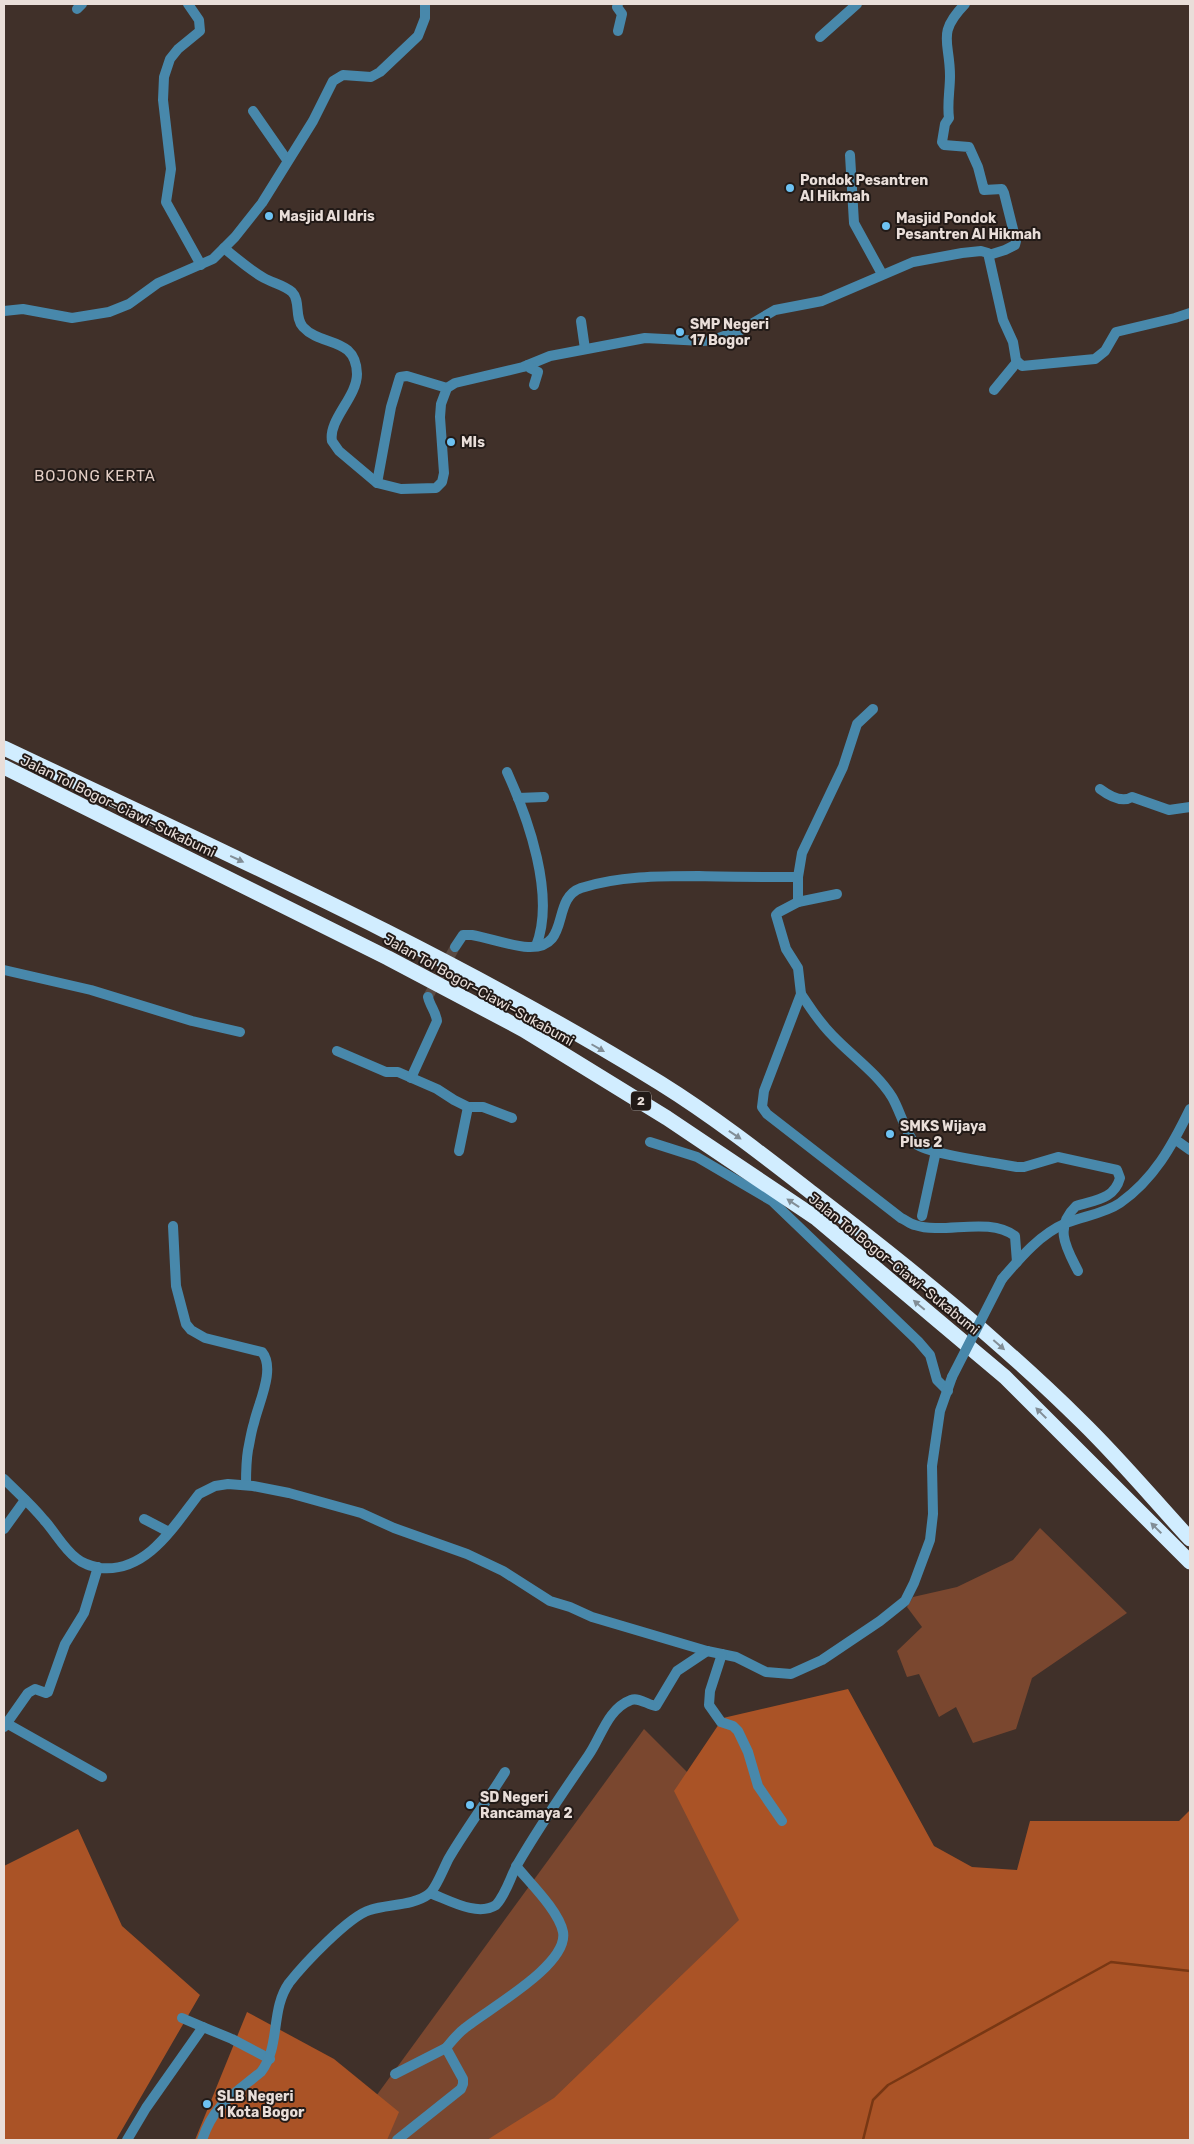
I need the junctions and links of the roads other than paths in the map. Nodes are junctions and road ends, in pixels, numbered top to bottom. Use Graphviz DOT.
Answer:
graph roads {
  1 [pos="188,4"];
  2 [pos="425,4"];
  3 [pos="618,4"];
  4 [pos="857,4"];
  5 [pos="965,4"];
  6 [pos="618,31"];
  7 [pos="820,37"];
  8 [pos="253,110"];
  9 [pos="850,155"];
  10 [pos="287,160"];
  11 [pos="224,248"];
  12 [pos="989,255"];
  13 [pos="201,265"];
  14 [pos="882,274"];
  15 [pos="4,311"];
  16 [pos="1190,313"];
  17 [pos="581,321"];
  18 [pos="585,350"];
  19 [pos="1017,362"];
  20 [pos="528,365"];
  21 [pos="534,385"];
  22 [pos="447,388"];
  23 [pos="994,390"];
  24 [pos="377,483"];
  25 [pos="873,709"];
  26 [pos="4,748"];
  27 [pos="4,767"];
  28 [pos="507,772"];
  29 [pos="1100,789"];
  30 [pos="544,797"];
  31 [pos="518,798"];
  32 [pos="1190,808"];
  33 [pos="798,877"];
  34 [pos="837,894"];
  35 [pos="798,902"];
  36 [pos="536,946"];
  37 [pos="455,948"];
  38 [pos="4,970"];
  39 [pos="801,994"];
  40 [pos="428,997"];
  41 [pos="240,1032"];
  42 [pos="337,1051"];
  43 [pos="411,1078"];
  44 [pos="468,1107"];
  45 [pos="1190,1109"];
  46 [pos="512,1118"];
  47 [pos="1176,1140"];
  48 [pos="650,1142"];
  49 [pos="1190,1150"];
  50 [pos="459,1151"];
  51 [pos="936,1151"];
  52 [pos="922,1216"];
  53 [pos="1065,1224"];
  54 [pos="173,1226"];
  55 [pos="1017,1262"];
  56 [pos="1078,1271"];
  57 [pos="948,1390"];
  58 [pos="4,1479"];
  59 [pos="246,1485"];
  60 [pos="25,1500"];
  61 [pos="144,1519"];
  62 [pos="4,1529"];
  63 [pos="169,1532"];
  64 [pos="1190,1539"];
  65 [pos="1190,1562"];
  66 [pos="98,1567"];
  67 [pos="707,1651"];
  68 [pos="722,1654"];
  69 [pos="5,1725"];
  70 [pos="505,1772"];
  71 [pos="102,1777"];
  72 [pos="782,1822"];
  73 [pos="516,1866"];
  74 [pos="430,1893"];
  75 [pos="182,2018"];
  76 [pos="203,2027"];
  77 [pos="446,2048"];
  78 [pos="270,2059"];
  79 [pos="394,2074"];
  80 [pos="127,2140"];
  81 [pos="202,2140"];
  82 [pos="397,2140"];
  1 -- 13 [label="street"];
  2 -- 10 [label="street"];
  3 -- 6 [label="street"];
  4 -- 7 [label="street"];
  5 -- 12 [label="street"];
  8 -- 10 [label="street"];
  9 -- 14 [label="street"];
  10 -- 11 [label="street"];
  11 -- 13 [label="street"];
  11 -- 24 [label="street"];
  12 -- 14 [label="street"];
  12 -- 19 [label="street"];
  13 -- 15 [label="street"];
  14 -- 18 [label="street"];
  16 -- 19 [label="street"];
  17 -- 18 [label="street"];
  18 -- 20 [label="street"];
  19 -- 23 [label="street"];
  20 -- 21 [label="street"];
  20 -- 22 [label="street"];
  22 -- 24 [label="street"];
  22 -- 24 [label="street"];
  25 -- 33 [label="street"];
  26 -- 64 [label="highway, Jalan Tol Bogor–Ciawi–Sukabumi / 2, one-way"];
  65 -- 27 [label="highway, Jalan Tol Bogor–Ciawi–Sukabumi / 2, one-way"];
  28 -- 31 [label="street"];
  29 -- 32 [label="street"];
  30 -- 31 [label="street"];
  31 -- 36 [label="street"];
  33 -- 35 [label="street"];
  33 -- 36 [label="street"];
  34 -- 35 [label="street"];
  35 -- 39 [label="street"];
  36 -- 37 [label="street"];
  38 -- 41 [label="street"];
  39 -- 51 [label="street"];
  39 -- 55 [label="street"];
  40 -- 43 [label="street"];
  42 -- 43 [label="street"];
  43 -- 44 [label="street"];
  44 -- 46 [label="street"];
  44 -- 50 [label="street"];
  45 -- 47 [label="street"];
  47 -- 49 [label="street"];
  47 -- 53 [label="street"];
  48 -- 57 [label="street"];
  51 -- 52 [label="street"];
  51 -- 53 [label="street"];
  53 -- 55 [label="street"];
  53 -- 56 [label="street"];
  54 -- 59 [label="street"];
  55 -- 57 [label="street, bridge"];
  57 -- 68 [label="street"];
  58 -- 60 [label="street"];
  59 -- 63 [label="street"];
  59 -- 67 [label="street"];
  60 -- 62 [label="street"];
  60 -- 66 [label="street"];
  61 -- 63 [label="street"];
  63 -- 66 [label="street"];
  66 -- 69 [label="street"];
  67 -- 68 [label="street"];
  67 -- 73 [label="street"];
  68 -- 72 [label="street"];
  69 -- 71 [label="street"];
  70 -- 74 [label="street"];
  73 -- 74 [label="street"];
  73 -- 77 [label="street"];
  74 -- 78 [label="street"];
  75 -- 76 [label="street"];
  76 -- 78 [label="street"];
  76 -- 80 [label="street"];
  77 -- 79 [label="street"];
  77 -- 82 [label="street"];
  78 -- 81 [label="street"];
}
